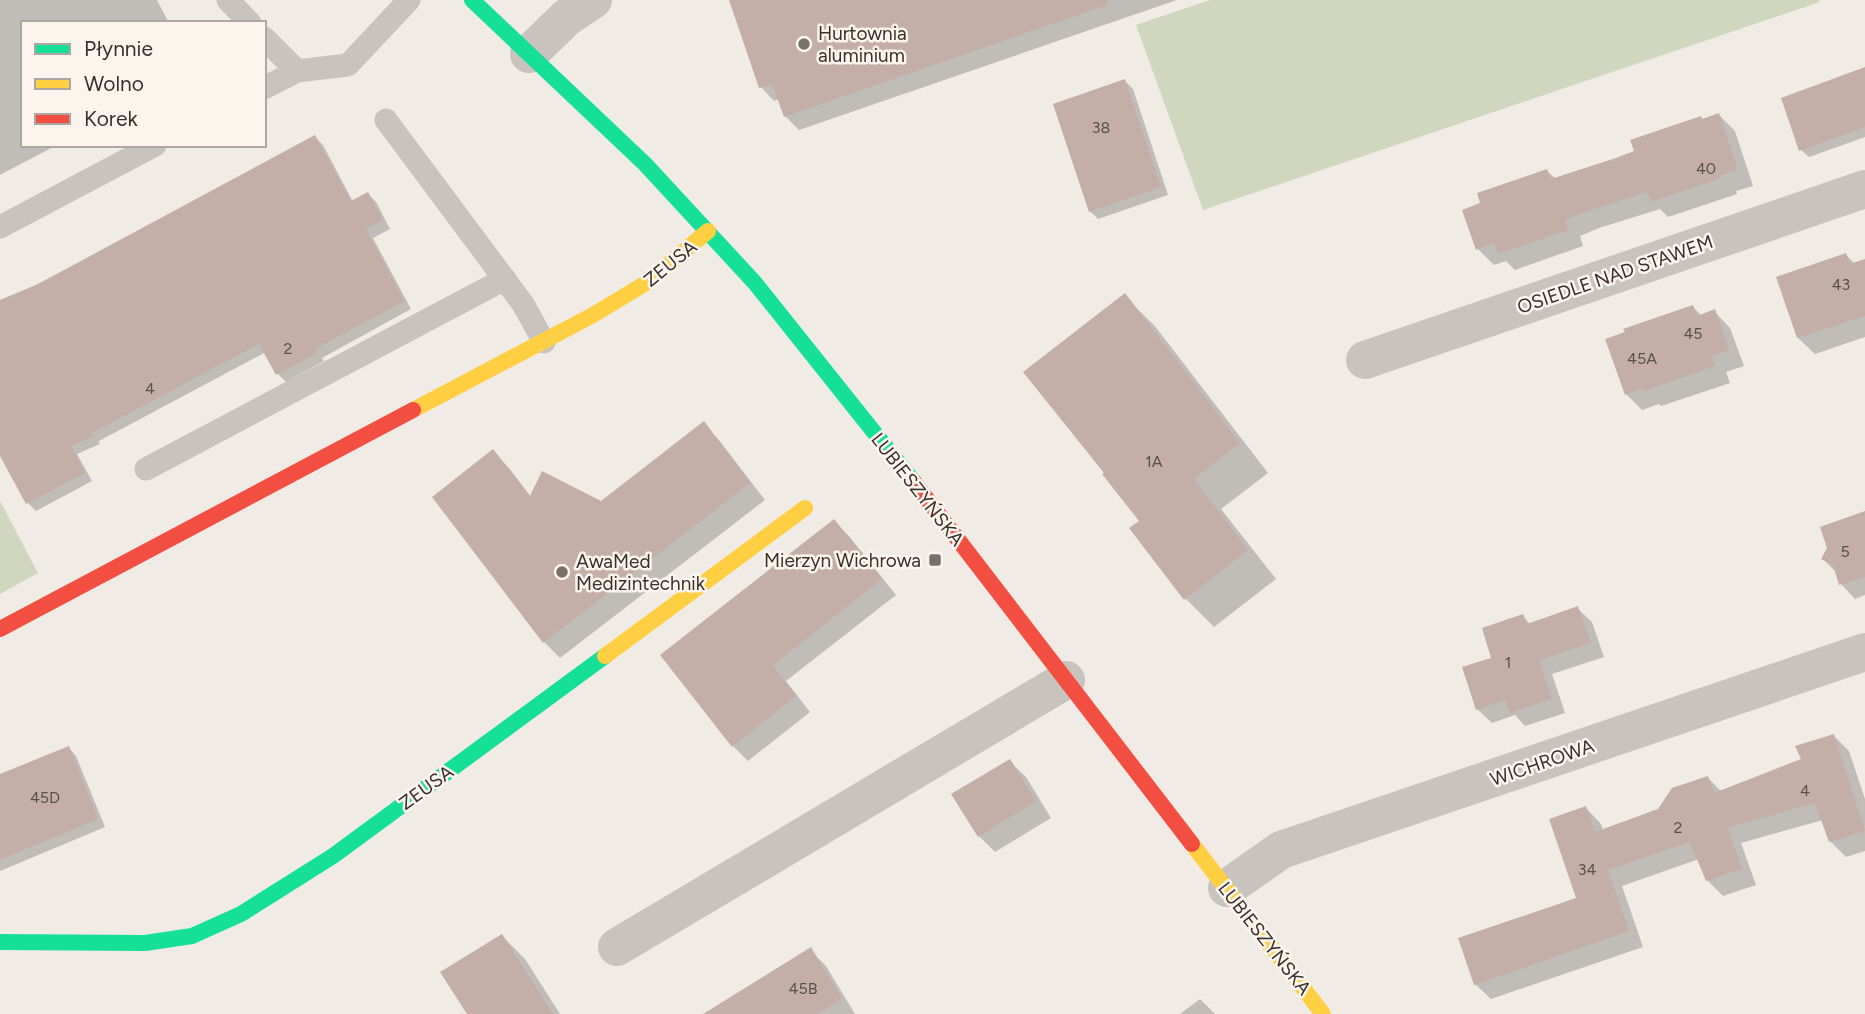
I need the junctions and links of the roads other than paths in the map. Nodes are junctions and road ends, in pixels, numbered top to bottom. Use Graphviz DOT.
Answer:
graph roads {
  1 [pos="228,0"];
  2 [pos="410,0"];
  3 [pos="472,0"];
  4 [pos="593,0"];
  5 [pos="248,21"];
  6 [pos="266,40"];
  7 [pos="529,54"];
  8 [pos="296,71"];
  9 [pos="266,87"];
  10 [pos="386,120"];
  11 [pos="151,147"];
  12 [pos="1865,189"];
  13 [pos="0,227"];
  14 [pos="708,231"];
  15 [pos="505,279"];
  16 [pos="544,342"];
  17 [pos="1365,360"];
  18 [pos="146,469"];
  19 [pos="805,508"];
  20 [pos="0,629"];
  21 [pos="1865,652"];
  22 [pos="1066,680"];
  23 [pos="1227,888"];
  24 [pos="0,942"];
  25 [pos="617,947"];
  26 [pos="1323,1014"];
  1 -- 5 [label="lane"];
  2 -- 8 [label="lane"];
  3 -- 7 [label="street, LUBIESZYŃSKA"];
  4 -- 7 [label="street"];
  6 -- 8 [label="lane"];
  7 -- 14 [label="street, LUBIESZYŃSKA"];
  8 -- 9 [label="lane"];
  10 -- 15 [label="lane"];
  11 -- 13 [label="lane"];
  12 -- 17 [label="street, OSIEDLE NAD STAWEM"];
  14 -- 16 [label="street, ZEUSA"];
  14 -- 22 [label="street, LUBIESZYŃSKA"];
  15 -- 16 [label="lane"];
  15 -- 18 [label="lane"];
  16 -- 20 [label="street, ZEUSA"];
  19 -- 24 [label="street, ZEUSA"];
  21 -- 23 [label="street, WICHROWA"];
  22 -- 23 [label="street, LUBIESZYŃSKA"];
  22 -- 25 [label="street"];
  23 -- 26 [label="street, LUBIESZYŃSKA"];
}
